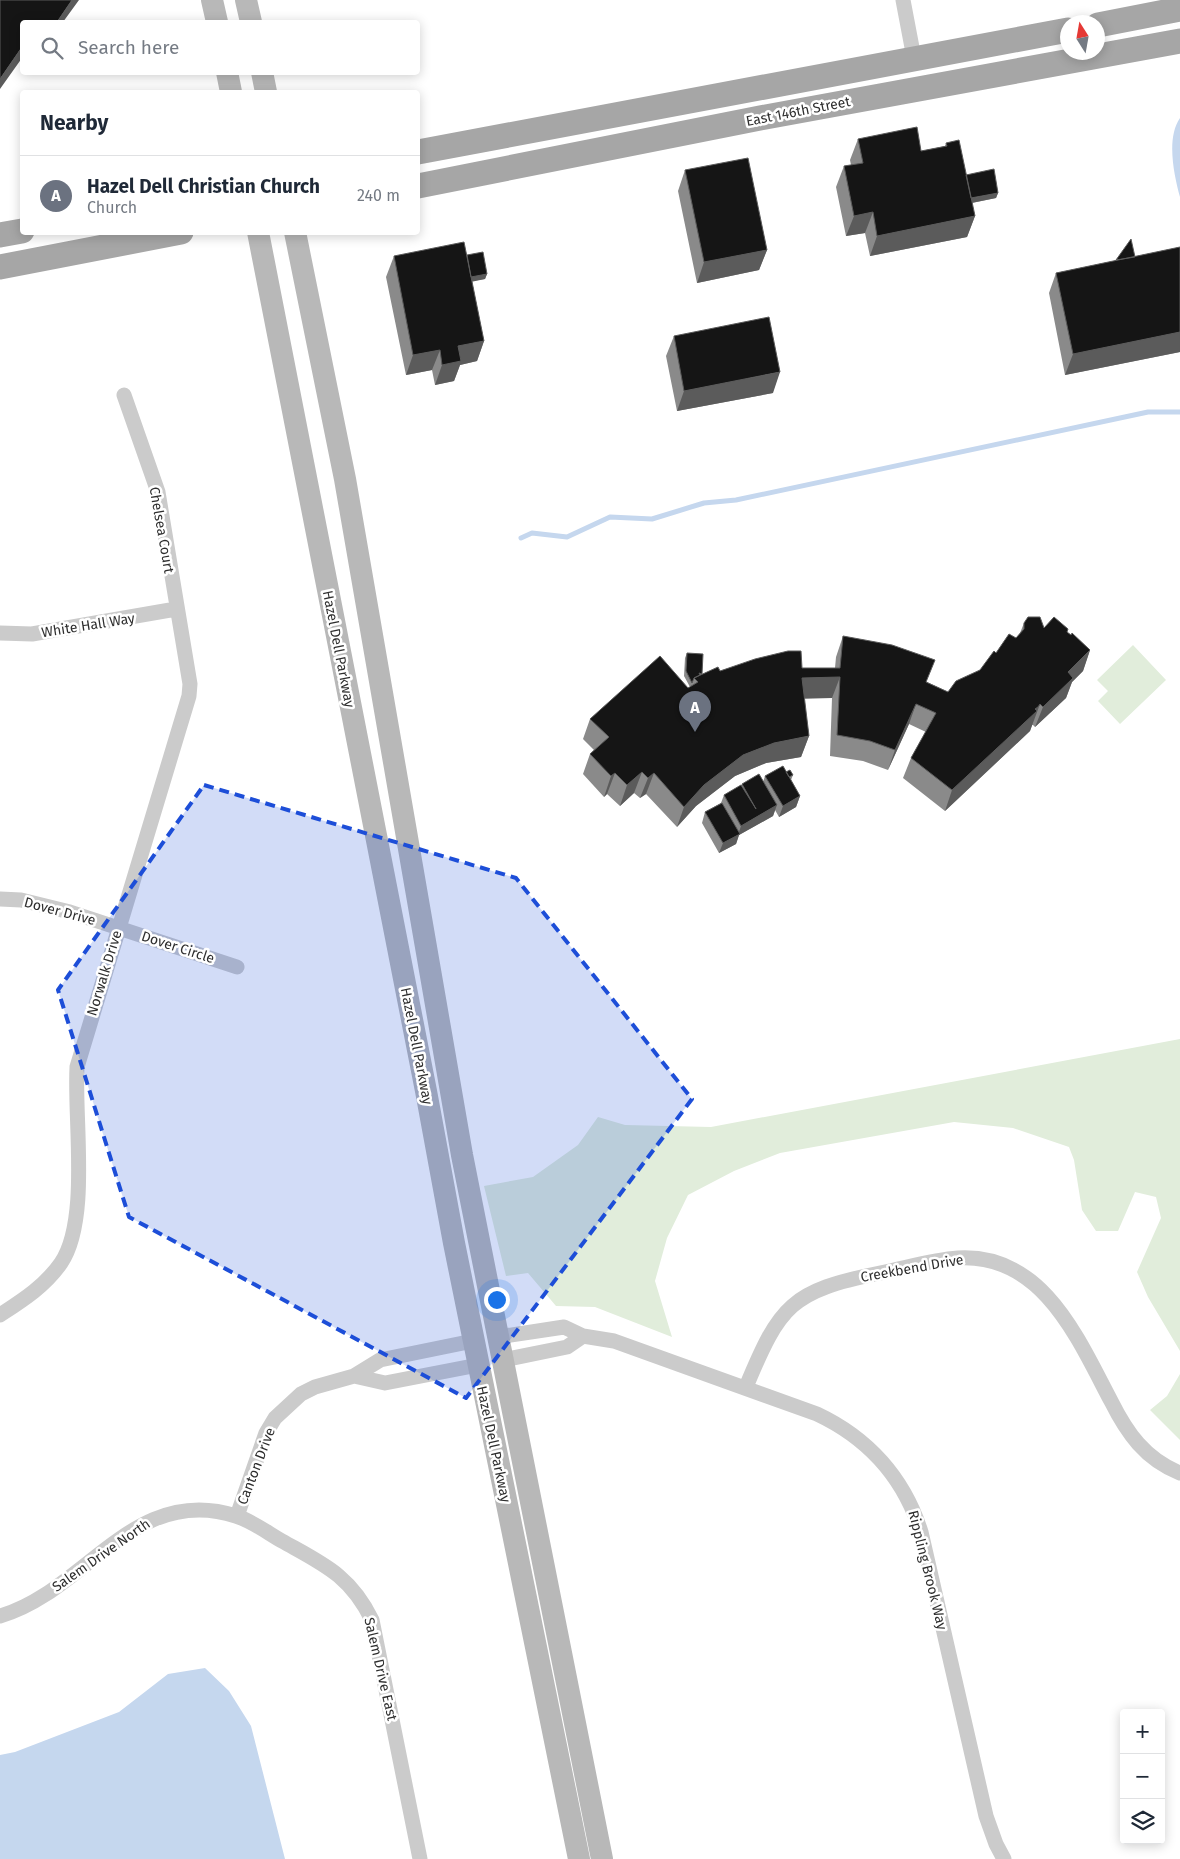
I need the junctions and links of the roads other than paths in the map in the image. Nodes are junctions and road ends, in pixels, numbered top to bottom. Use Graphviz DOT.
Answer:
graph roads {
  1 [pos="212,0"];
  2 [pos="246,0"];
  3 [pos="903,0"];
  4 [pos="1180,9"];
  5 [pos="216,20"];
  6 [pos="251,20"];
  7 [pos="1105,24"];
  8 [pos="1060,31"];
  9 [pos="1180,42"];
  10 [pos="914,58"];
  11 [pos="228,75"];
  12 [pos="263,75"];
  13 [pos="231,90"];
  14 [pos="266,90"];
  15 [pos="420,152"];
  16 [pos="420,186"];
  17 [pos="20,231"];
  18 [pos="0,235"];
  19 [pos="165,235"];
  20 [pos="259,235"];
  21 [pos="296,235"];
  22 [pos="0,267"];
  23 [pos="124,395"];
  24 [pos="176,609"];
  25 [pos="0,633"];
  26 [pos="0,899"];
  27 [pos="118,928"];
  28 [pos="237,967"];
  29 [pos="0,1315"];
  30 [pos="583,1336"];
  31 [pos="498,1337"];
  32 [pos="474,1341"];
  33 [pos="503,1360"];
  34 [pos="478,1365"];
  35 [pos="354,1376"];
  36 [pos="746,1387"];
  37 [pos="1180,1472"];
  38 [pos="237,1516"];
  39 [pos="0,1616"];
  40 [pos="420,1859"];
  41 [pos="579,1859"];
  42 [pos="602,1859"];
  43 [pos="1004,1859"];
  1 -- 5 [label="main road"];
  2 -- 6 [label="main road"];
  3 -- 10 [label="street"];
  4 -- 7 [label="main road"];
  8 -- 10 [label="main road"];
  9 -- 16 [label="main road, East 146th Street"];
  10 -- 15 [label="main road"];
  11 -- 13 [label="main road"];
  12 -- 14 [label="main road"];
  17 -- 18 [label="main road"];
  19 -- 22 [label="main road"];
  20 -- 32 [label="main road, Hazel Dell Parkway"];
  21 -- 31 [label="main road, Hazel Dell Parkway"];
  23 -- 24 [label="street, Chelsea Court"];
  24 -- 25 [label="street, White Hall Way"];
  24 -- 27 [label="street, Norwalk Drive"];
  26 -- 27 [label="street, Dover Drive"];
  27 -- 28 [label="street, Dover Circle"];
  27 -- 29 [label="street, Norwalk Drive"];
  30 -- 31 [label="street, Rippling Brook Way"];
  30 -- 33 [label="street"];
  30 -- 36 [label="street, Rippling Brook Way"];
  31 -- 33 [label="main road, Hazel Dell Parkway"];
  32 -- 34 [label="main road, Hazel Dell Parkway"];
  32 -- 35 [label="street, Canton Drive"];
  33 -- 42 [label="main road, Hazel Dell Parkway"];
  34 -- 35 [label="street, Canton Drive"];
  34 -- 41 [label="main road, Hazel Dell Parkway"];
  35 -- 38 [label="street, Canton Drive"];
  36 -- 37 [label="street, Creekbend Drive"];
  36 -- 43 [label="street, Rippling Brook Way"];
  38 -- 39 [label="street, Salem Drive North"];
  38 -- 40 [label="street, Salem Drive East"];
}
